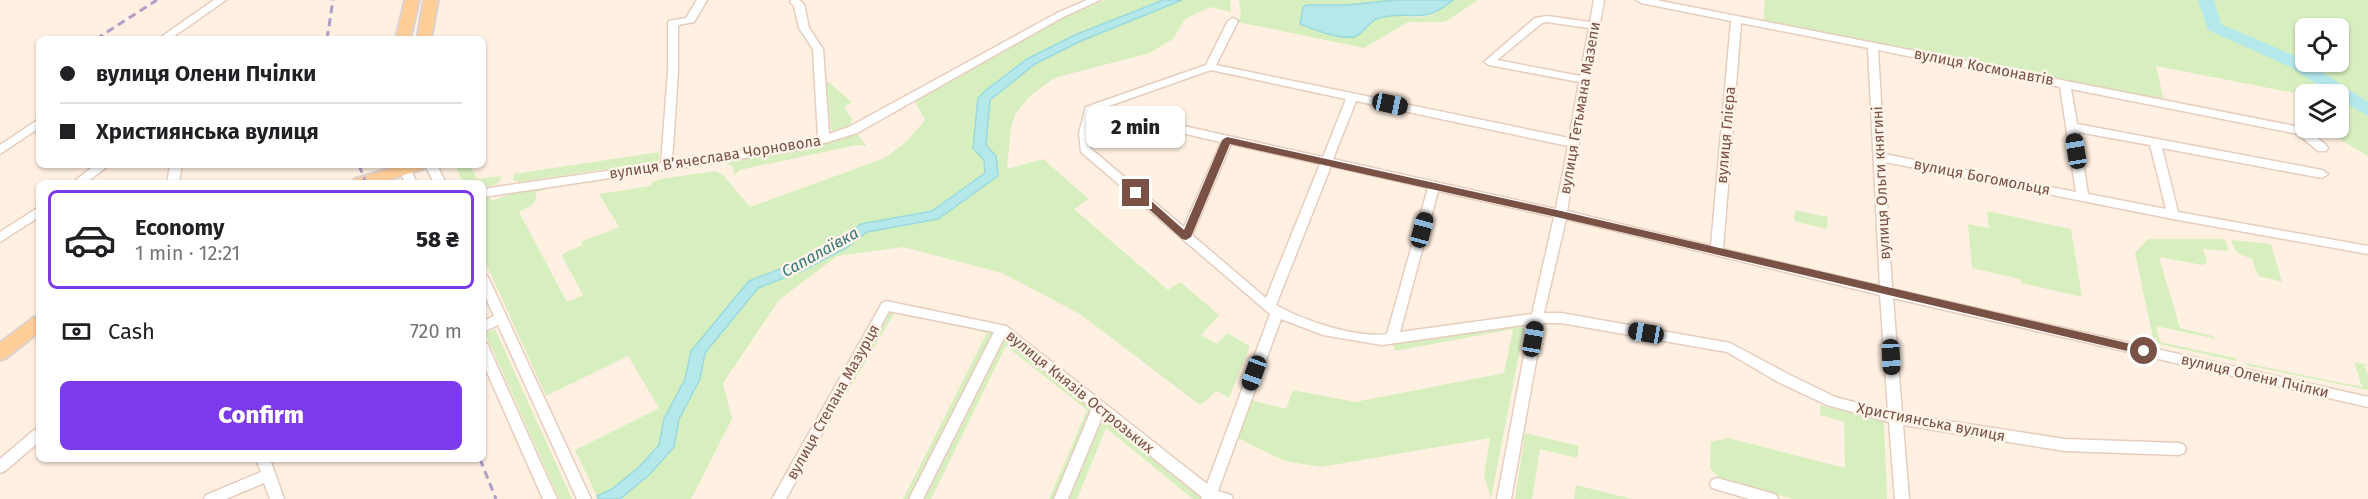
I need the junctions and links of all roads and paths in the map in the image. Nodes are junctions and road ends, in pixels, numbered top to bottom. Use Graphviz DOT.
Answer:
graph roads {
  1 [pos="221,0"];
  2 [pos="412,0"];
  3 [pos="431,0"];
  4 [pos="702,0"];
  5 [pos="1095,0"];
  6 [pos="1599,0"];
  7 [pos="1641,0"];
  8 [pos="795,2"];
  9 [pos="1736,19"];
  10 [pos="1233,21"];
  11 [pos="1595,26"];
  12 [pos="167,36"];
  13 [pos="404,36"];
  14 [pos="425,36"];
  15 [pos="1873,46"];
  16 [pos="1210,67"];
  17 [pos="1585,80"];
  18 [pos="2065,83"];
  19 [pos="1353,96"];
  20 [pos="1090,109"];
  21 [pos="36,125"];
  22 [pos="2072,127"];
  23 [pos="824,139"];
  24 [pos="1227,140"];
  25 [pos="1574,143"];
  26 [pos="2155,143"];
  27 [pos="2322,148"];
  28 [pos="0,150"];
  29 [pos="1880,157"];
  30 [pos="1328,163"];
  31 [pos="666,166"];
  32 [pos="99,168"];
  33 [pos="409,171"];
  34 [pos="2322,174"];
  35 [pos="82,180"];
  36 [pos="373,180"];
  37 [pos="1434,186"];
  38 [pos="486,193"];
  39 [pos="2083,197"];
  40 [pos="36,213"];
  41 [pos="1561,214"];
  42 [pos="2173,215"];
  43 [pos="1186,237"];
  44 [pos="0,238"];
  45 [pos="2368,250"];
  46 [pos="1717,251"];
  47 [pos="486,286"];
  48 [pos="1887,292"];
  49 [pos="886,306"];
  50 [pos="1273,310"];
  51 [pos="500,318"];
  52 [pos="1537,318"];
  53 [pos="36,325"];
  54 [pos="486,325"];
  55 [pos="1002,329"];
  56 [pos="1392,340"];
  57 [pos="0,353"];
  58 [pos="486,355"];
  59 [pos="2368,402"];
  60 [pos="1099,408"];
  61 [pos="1894,418"];
  62 [pos="36,437"];
  63 [pos="2179,449"];
  64 [pos="264,462"];
  65 [pos="0,467"];
  66 [pos="268,476"];
  67 [pos="1717,484"];
  68 [pos="1208,497"];
  69 [pos="1757,497"];
  70 [pos="211,499"];
  71 [pos="277,499"];
  72 [pos="550,499"];
  73 [pos="584,499"];
  74 [pos="779,499"];
  75 [pos="916,499"];
  76 [pos="1061,499"];
  77 [pos="1226,499"];
  78 [pos="1504,499"];
  79 [pos="1771,499"];
  80 [pos="1902,499"];
  1 -- 12 [label="street"];
  2 -- 13 [label="main road"];
  3 -- 14 [label="main road"];
  4 -- 31 [label="street"];
  5 -- 23 [label="street, вулиця Вʼячеслава Чорновола"];
  6 -- 11 [label="street, вулиця Гетьмана Мазепи"];
  7 -- 9 [label="street, вулиця Космонавтів"];
  8 -- 23 [label="street"];
  9 -- 15 [label="street, вулиця Космонавтів"];
  9 -- 46 [label="street, вулиця Глієра"];
  10 -- 16 [label="street"];
  11 -- 17 [label="street, вулиця Гетьмана Мазепи"];
  11 -- 17 [label="street"];
  15 -- 18 [label="street, вулиця Космонавтів"];
  15 -- 29 [label="street, вулиця Ольги княгині"];
  16 -- 19 [label="street"];
  16 -- 20 [label="street"];
  17 -- 25 [label="street, вулиця Гетьмана Мазепи"];
  18 -- 22 [label="street"];
  18 -- 27 [label="street, вулиця Космонавтів"];
  19 -- 25 [label="street"];
  19 -- 30 [label="street"];
  20 -- 24 [label="street, вулиця Олени Пчілки"];
  20 -- 43 [label="street, Християнська вулиця"];
  21 -- 28 [label="street"];
  22 -- 26 [label="street"];
  22 -- 39 [label="street"];
  23 -- 31 [label="street, вулиця Вʼячеслава Чорновола"];
  24 -- 30 [label="street, вулиця Олени Пчілки"];
  24 -- 43 [label="street"];
  25 -- 41 [label="street, вулиця Гетьмана Мазепи"];
  26 -- 34 [label="street"];
  26 -- 42 [label="street"];
  29 -- 39 [label="street, вулиця Богомольця"];
  29 -- 48 [label="street, вулиця Ольги княгині"];
  30 -- 37 [label="street, вулиця Олени Пчілки"];
  30 -- 50 [label="street"];
  31 -- 38 [label="street, вулиця Вʼячеслава Чорновола"];
  32 -- 35 [label="street"];
  33 -- 36 [label="main road"];
  37 -- 41 [label="street, вулиця Олени Пчілки"];
  37 -- 56 [label="street"];
  39 -- 42 [label="street, вулиця Богомольця"];
  40 -- 44 [label="street"];
  41 -- 46 [label="street, вулиця Олени Пчілки"];
  41 -- 52 [label="street, вулиця Гетьмана Мазепи"];
  42 -- 45 [label="street, вулиця Богомольця"];
  43 -- 50 [label="street, Християнська вулиця"];
  46 -- 48 [label="street, вулиця Олени Пчілки"];
  47 -- 51 [label="street"];
  48 -- 59 [label="street, вулиця Олени Пчілки"];
  48 -- 61 [label="street, вулиця Ольги княгині"];
  49 -- 55 [label="street, вулиця Князів Острозьких"];
  49 -- 74 [label="street, вулиця Степана Мазурця"];
  50 -- 56 [label="street, Християнська вулиця"];
  50 -- 68 [label="street"];
  51 -- 54 [label="street"];
  51 -- 73 [label="street"];
  52 -- 56 [label="street, Християнська вулиця"];
  52 -- 61 [label="street, Християнська вулиця"];
  52 -- 78 [label="street, вулиця Гетьмана Мазепи"];
  53 -- 57 [label="main road"];
  55 -- 60 [label="street, вулиця Князів Острозьких"];
  55 -- 75 [label="street"];
  58 -- 72 [label="street"];
  60 -- 68 [label="street, вулиця Князів Острозьких"];
  60 -- 76 [label="street"];
  61 -- 63 [label="street, Християнська вулиця"];
  61 -- 80 [label="street, вулиця Ольги княгині"];
  62 -- 65 [label="street"];
  64 -- 66 [label="street"];
  66 -- 70 [label="street"];
  66 -- 71 [label="street"];
  67 -- 69 [label="street"];
  68 -- 77 [label="street, вулиця Князів Острозьких"];
  69 -- 79 [label="street"];
}
